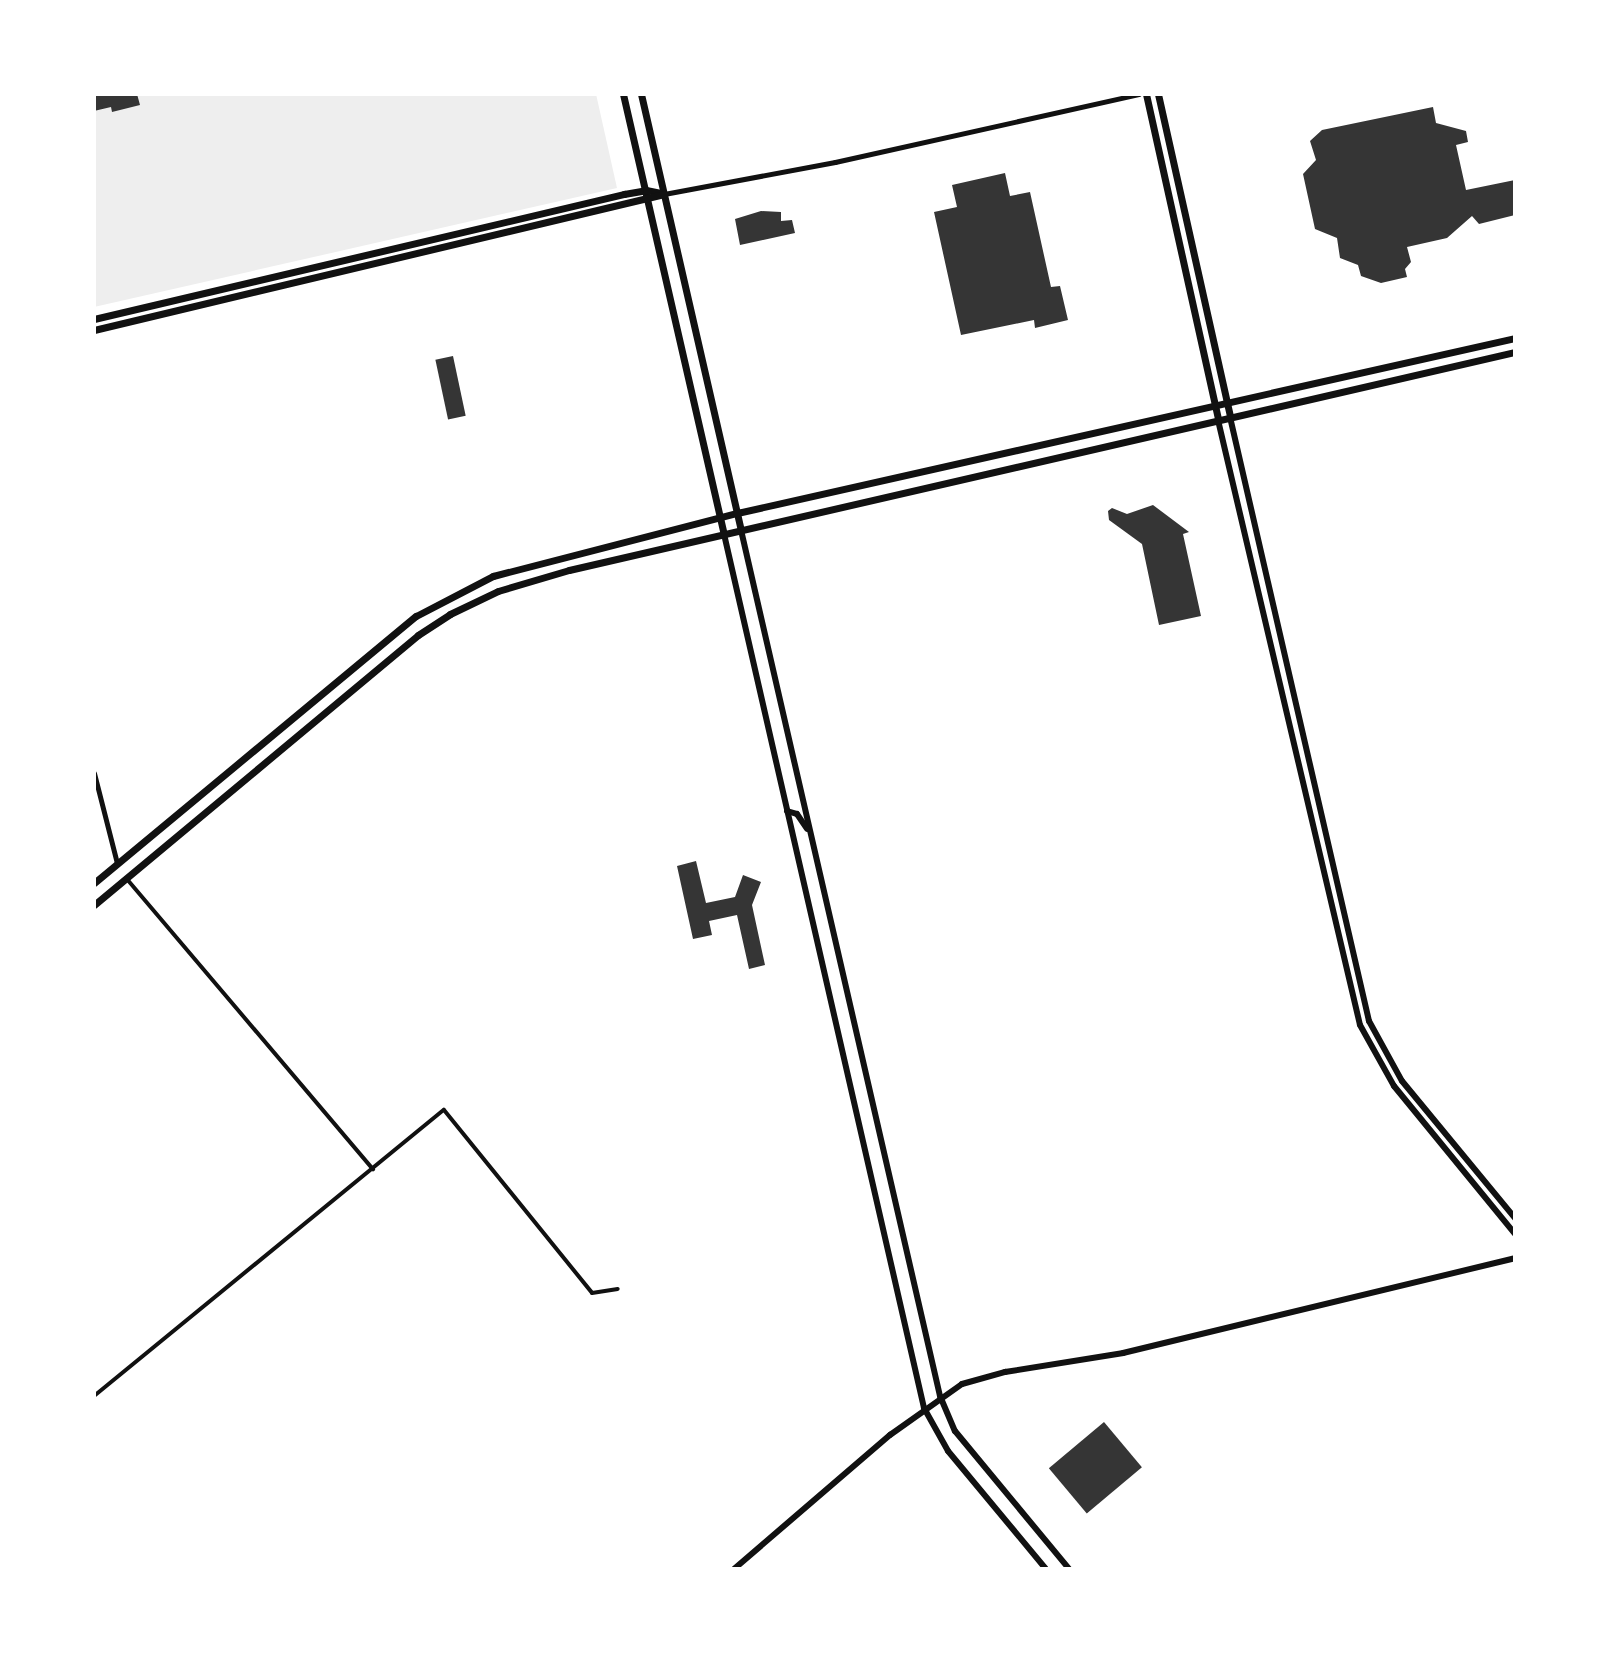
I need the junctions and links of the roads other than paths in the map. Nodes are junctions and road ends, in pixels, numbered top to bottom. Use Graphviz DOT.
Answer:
graph roads {
  1 [pos="623,94"];
  2 [pos="641,94"];
  3 [pos="1138,94"];
  4 [pos="1146,94"];
  5 [pos="1158,94"];
  6 [pos="646,190"];
  7 [pos="664,194"];
  8 [pos="648,199"];
  9 [pos="94,319"];
  10 [pos="94,330"];
  11 [pos="1515,338"];
  12 [pos="1515,352"];
  13 [pos="1227,403"];
  14 [pos="1215,405"];
  15 [pos="1230,417"];
  16 [pos="1218,420"];
  17 [pos="737,513"];
  18 [pos="720,517"];
  19 [pos="741,530"];
  20 [pos="724,534"];
  21 [pos="94,773"];
  22 [pos="787,811"];
  23 [pos="812,840"];
  24 [pos="117,863"];
  25 [pos="126,878"];
  26 [pos="94,883"];
  27 [pos="94,905"];
  28 [pos="373,1169"];
  29 [pos="1515,1218"];
  30 [pos="1515,1234"];
  31 [pos="1515,1258"];
  32 [pos="618,1289"];
  33 [pos="94,1396"];
  34 [pos="940,1396"];
  35 [pos="924,1408"];
  36 [pos="734,1569"];
  37 [pos="1046,1569"];
  38 [pos="1069,1569"];
  1 -- 6 [label="main road"];
  2 -- 7 [label="main road"];
  3 -- 7 [label="street"];
  4 -- 14 [label="main road"];
  5 -- 13 [label="main road"];
  6 -- 7 [label="main road"];
  6 -- 8 [label="main road"];
  6 -- 9 [label="main road"];
  7 -- 8 [label="main road"];
  7 -- 17 [label="main road"];
  8 -- 10 [label="main road"];
  8 -- 18 [label="main road"];
  11 -- 13 [label="main road"];
  12 -- 15 [label="main road"];
  13 -- 14 [label="main road"];
  13 -- 15 [label="main road"];
  14 -- 16 [label="main road"];
  14 -- 17 [label="main road"];
  15 -- 16 [label="main road"];
  15 -- 29 [label="main road"];
  16 -- 19 [label="main road"];
  16 -- 30 [label="main road"];
  17 -- 18 [label="main road"];
  17 -- 19 [label="main road"];
  18 -- 20 [label="main road"];
  18 -- 24 [label="main road"];
  19 -- 20 [label="main road"];
  19 -- 23 [label="main road"];
  20 -- 22 [label="main road"];
  20 -- 25 [label="main road"];
  21 -- 24 [label="street"];
  22 -- 23 [label="main road"];
  22 -- 35 [label="main road"];
  23 -- 34 [label="main road"];
  24 -- 25 [label="main road"];
  24 -- 26 [label="main road"];
  25 -- 27 [label="main road"];
  25 -- 28 [label="street"];
  28 -- 32 [label="street"];
  28 -- 33 [label="street"];
  31 -- 34 [label="main road"];
  34 -- 35 [label="main road"];
  34 -- 38 [label="main road"];
  35 -- 36 [label="main road"];
  35 -- 37 [label="main road"];
}
